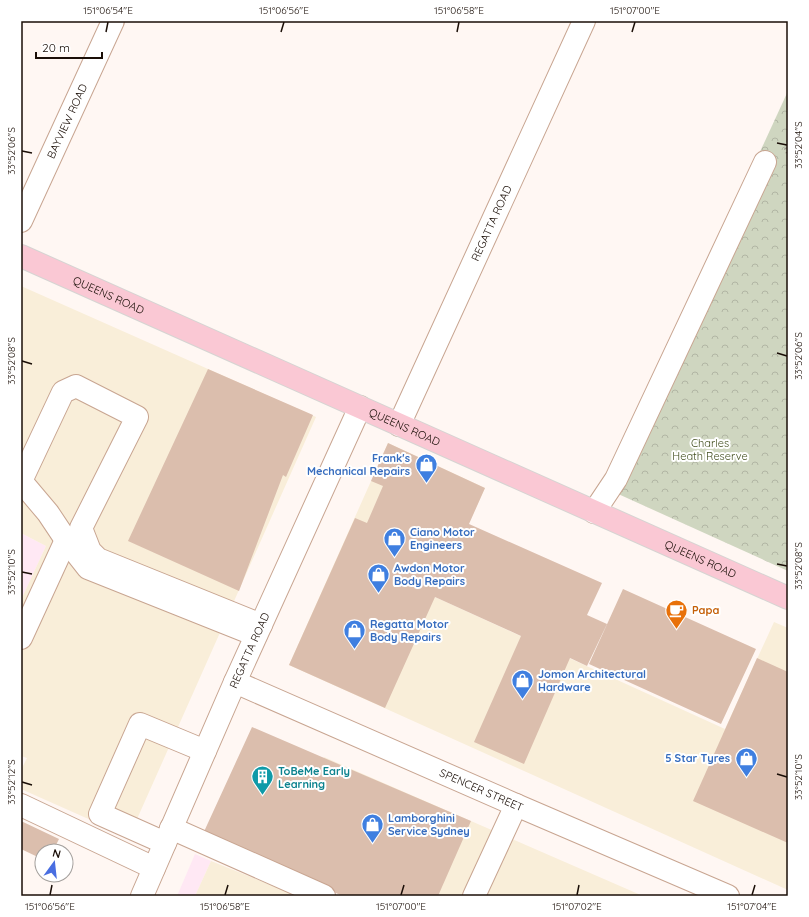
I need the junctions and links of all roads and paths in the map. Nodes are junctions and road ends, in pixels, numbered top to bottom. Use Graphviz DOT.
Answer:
graph roads {
  1 [pos="113,21"];
  2 [pos="584,21"];
  3 [pos="788,140"];
  4 [pos="788,158"];
  5 [pos="765,162"];
  6 [pos="21,221"];
  7 [pos="21,256"];
  8 [pos="360,407"];
  9 [pos="399,425"];
  10 [pos="594,512"];
  11 [pos="75,538"];
  12 [pos="788,598"];
  13 [pos="258,630"];
  14 [pos="21,638"];
  15 [pos="235,682"];
  16 [pos="205,751"];
  17 [pos="21,805"];
  18 [pos="516,805"];
  19 [pos="168,835"];
  20 [pos="154,868"];
  21 [pos="703,891"];
  22 [pos="142,896"];
  23 [pos="324,896"];
  24 [pos="474,896"];
  25 [pos="728,896"];
  1 -- 6 [label="street, BAYVIEW ROAD"];
  2 -- 9 [label="street, REGATTA ROAD"];
  3 -- 4 [label="path"];
  5 -- 10 [label="street"];
  7 -- 8 [label="main road, QUEENS ROAD"];
  8 -- 9 [label="main road, QUEENS ROAD"];
  8 -- 13 [label="street, REGATTA ROAD"];
  9 -- 10 [label="main road, QUEENS ROAD"];
  10 -- 12 [label="main road, QUEENS ROAD"];
  11 -- 11 [label="street"];
  11 -- 13 [label="street"];
  11 -- 14 [label="street"];
  13 -- 15 [label="street, REGATTA ROAD"];
  15 -- 16 [label="street, REGATTA ROAD"];
  15 -- 18 [label="street, SPENCER STREET"];
  16 -- 19 [label="street, REGATTA ROAD"];
  16 -- 19 [label="street"];
  17 -- 20 [label="street"];
  18 -- 21 [label="street, SPENCER STREET"];
  18 -- 24 [label="street"];
  19 -- 20 [label="street, REGATTA ROAD"];
  19 -- 23 [label="street"];
  20 -- 22 [label="street, REGATTA ROAD"];
  21 -- 25 [label="street, SPENCER STREET"];
}
